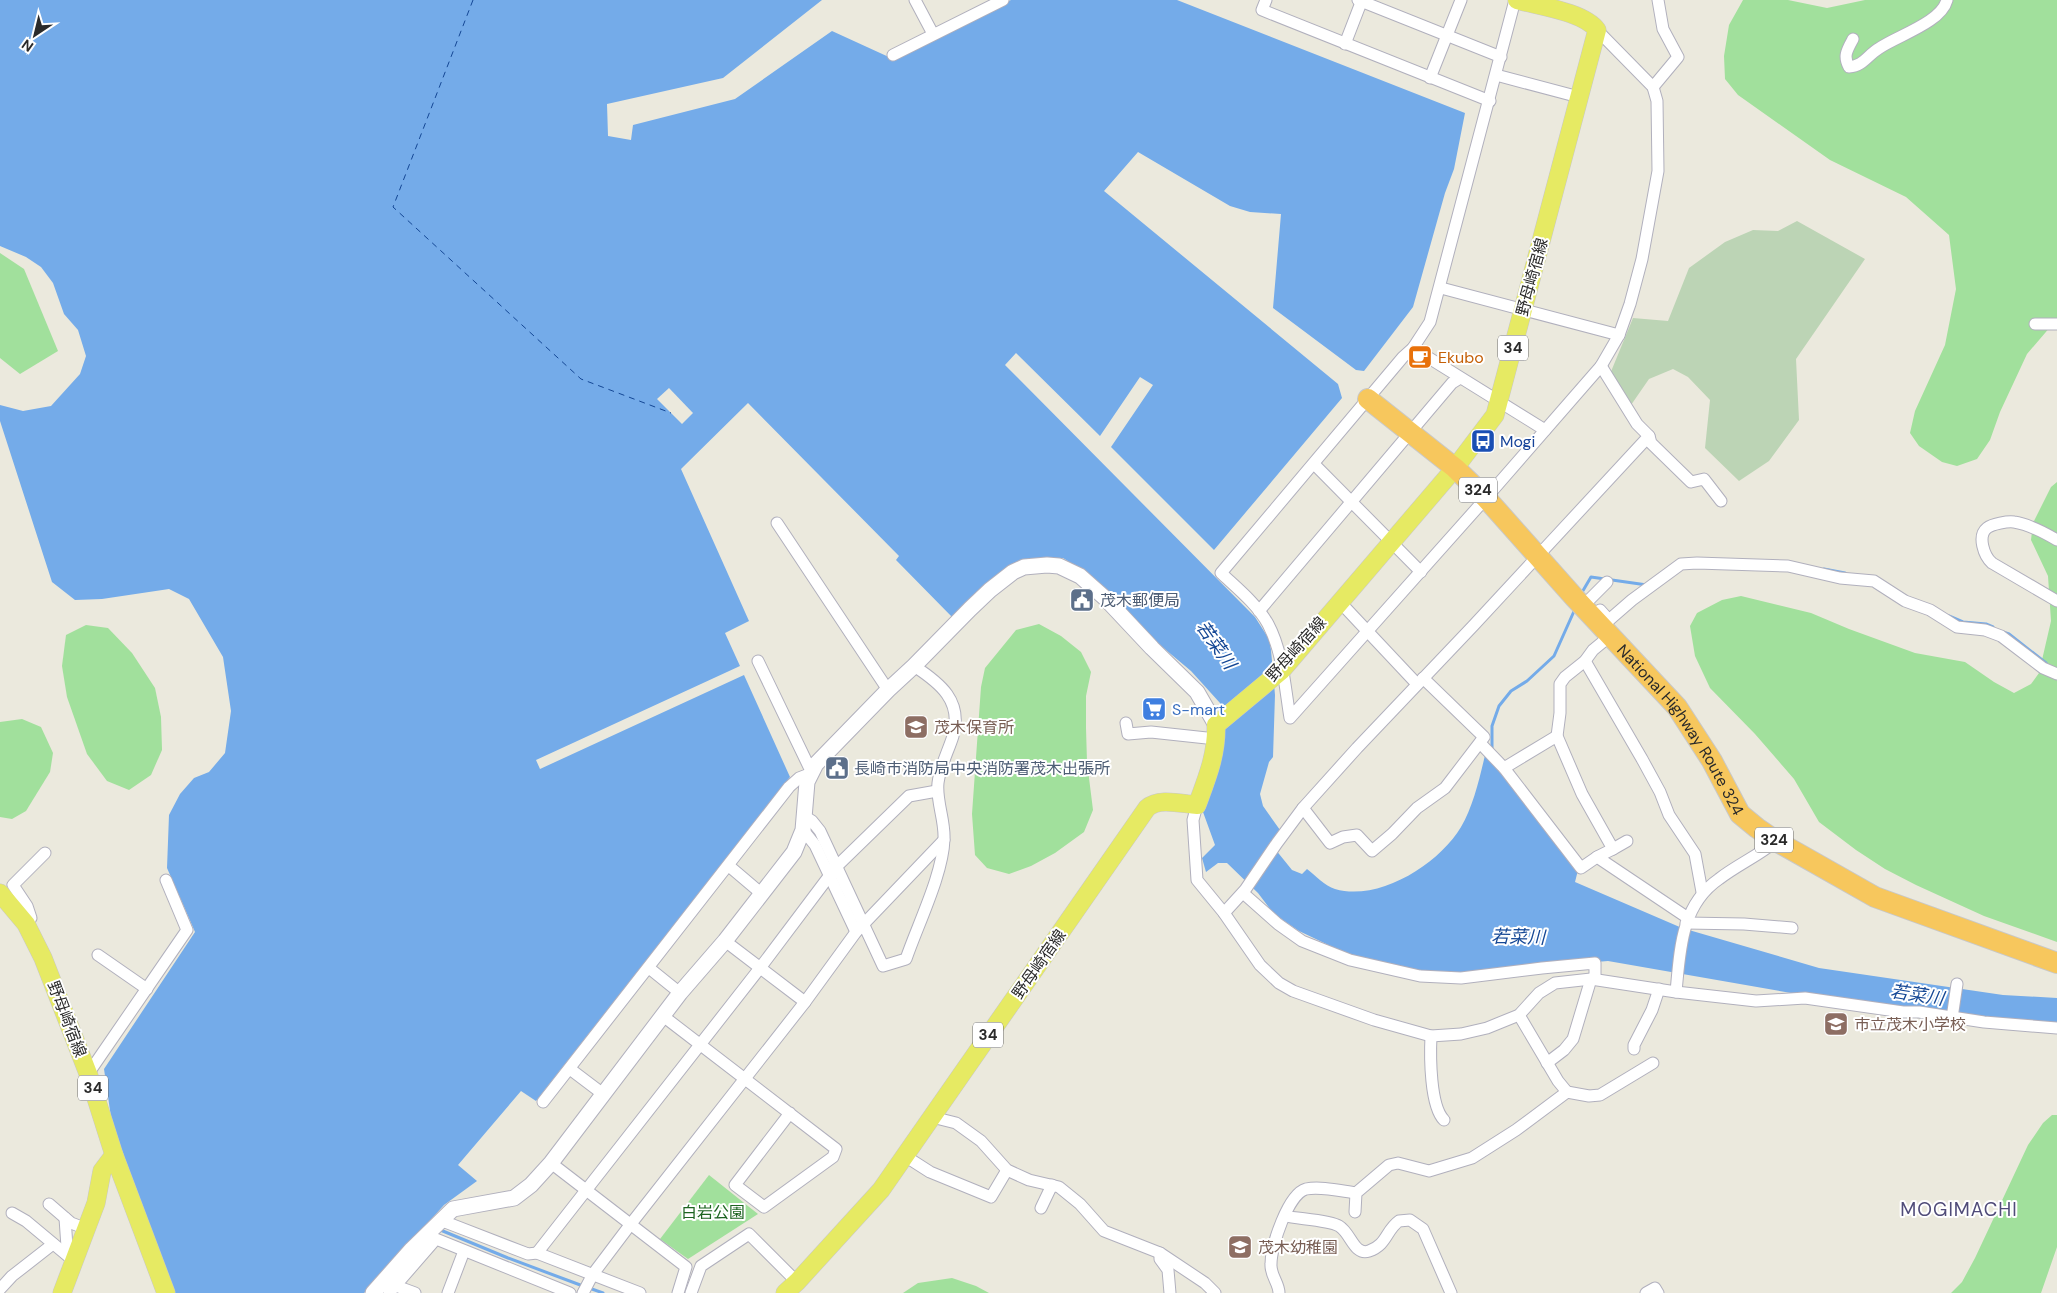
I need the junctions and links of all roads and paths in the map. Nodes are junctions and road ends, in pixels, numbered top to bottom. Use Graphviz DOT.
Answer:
graph roads {
  1 [pos="915,0"];
  2 [pos="1003,0"];
  3 [pos="1266,0"];
  4 [pos="1461,0"];
  5 [pos="1516,0"];
  6 [pos="1658,0"];
  7 [pos="1948,0"];
  8 [pos="1360,1"];
  9 [pos="1569,7"];
  10 [pos="1597,30"];
  11 [pos="933,34"];
  12 [pos="1446,35"];
  13 [pos="1853,39"];
  14 [pos="1345,44"];
  15 [pos="893,55"];
  16 [pos="1501,57"];
  17 [pos="1496,75"];
  18 [pos="1430,78"];
  19 [pos="1653,88"];
  20 [pos="1580,97"];
  21 [pos="1490,101"];
  22 [pos="1440,288"];
  23 [pos="1523,310"];
  24 [pos="2035,324"];
  25 [pos="2057,324"];
  26 [pos="1619,334"];
  27 [pos="1413,348"];
  28 [pos="1601,366"];
  29 [pos="1460,378"];
  30 [pos="1368,399"];
  31 [pos="1500,403"];
  32 [pos="1544,430"];
  33 [pos="1409,432"];
  34 [pos="1649,436"];
  35 [pos="1314,464"];
  36 [pos="1455,468"];
  37 [pos="1486,498"];
  38 [pos="1352,501"];
  39 [pos="1721,502"];
  40 [pos="777,523"];
  41 [pos="2057,540"];
  42 [pos="1391,541"];
  43 [pos="1538,555"];
  44 [pos="1421,572"];
  45 [pos="1607,582"];
  46 [pos="1340,601"];
  47 [pos="1582,601"];
  48 [pos="2057,601"];
  49 [pos="1260,611"];
  50 [pos="1368,630"];
  51 [pos="1610,636"];
  52 [pos="758,661"];
  53 [pos="1585,661"];
  54 [pos="2057,665"];
  55 [pos="914,666"];
  56 [pos="2043,668"];
  57 [pos="1276,674"];
  58 [pos="2057,674"];
  59 [pos="1420,681"];
  60 [pos="888,690"];
  61 [pos="1126,723"];
  62 [pos="1216,732"];
  63 [pos="1557,736"];
  64 [pos="1483,747"];
  65 [pos="1501,765"];
  66 [pos="812,773"];
  67 [pos="937,791"];
  68 [pos="1197,805"];
  69 [pos="1303,808"];
  70 [pos="804,823"];
  71 [pos="944,840"];
  72 [pos="1626,841"];
  73 [pos="1776,841"];
  74 [pos="1613,849"];
  75 [pos="45,853"];
  76 [pos="1597,857"];
  77 [pos="729,866"];
  78 [pos="833,871"];
  79 [pos="166,880"];
  80 [pos="1244,891"];
  81 [pos="1702,892"];
  82 [pos="0,893"];
  83 [pos="762,894"];
  84 [pos="1224,913"];
  85 [pos="1686,922"];
  86 [pos="26,924"];
  87 [pos="859,928"];
  88 [pos="1792,928"];
  89 [pos="725,941"];
  90 [pos="98,955"];
  91 [pos="2057,963"];
  92 [pos="649,968"];
  93 [pos="760,968"];
  94 [pos="1593,979"];
  95 [pos="1957,984"];
  96 [pos="147,989"];
  97 [pos="1659,989"];
  98 [pos="1676,992"];
  99 [pos="680,993"];
  100 [pos="804,1002"];
  101 [pos="1519,1015"];
  102 [pos="664,1016"];
  103 [pos="1952,1016"];
  104 [pos="2057,1028"];
  105 [pos="1431,1036"];
  106 [pos="700,1044"];
  107 [pos="1634,1049"];
  108 [pos="1547,1063"];
  109 [pos="1653,1063"];
  110 [pos="570,1069"];
  111 [pos="88,1074"];
  112 [pos="746,1078"];
  113 [pos="1568,1092"];
  114 [pos="603,1094"];
  115 [pos="543,1102"];
  116 [pos="790,1113"];
  117 [pos="932,1117"];
  118 [pos="1444,1120"];
  119 [pos="114,1155"];
  120 [pos="905,1156"];
  121 [pos="551,1163"];
  122 [pos="1008,1170"];
  123 [pos="1052,1185"];
  124 [pos="585,1190"];
  125 [pos="1356,1193"];
  126 [pos="49,1204"];
  127 [pos="1041,1208"];
  128 [pos="1355,1212"];
  129 [pos="12,1213"];
  130 [pos="1284,1216"];
  131 [pos="65,1218"];
  132 [pos="440,1220"];
  133 [pos="630,1225"];
  134 [pos="87,1229"];
  135 [pos="52,1244"];
  136 [pos="464,1251"];
  137 [pos="536,1253"];
  138 [pos="1160,1253"];
  139 [pos="76,1257"];
  140 [pos="593,1275"];
  141 [pos="791,1288"];
  142 [pos="0,1289"];
  143 [pos="393,1289"];
  144 [pos="584,1292"];
  145 [pos="62,1293"];
  146 [pos="166,1293"];
  147 [pos="373,1293"];
  148 [pos="415,1293"];
  149 [pos="448,1293"];
  150 [pos="570,1293"];
  151 [pos="640,1293"];
  152 [pos="678,1293"];
  153 [pos="691,1293"];
  154 [pos="1170,1293"];
  155 [pos="1215,1293"];
  156 [pos="1279,1293"];
  157 [pos="1451,1293"];
  158 [pos="1646,1293"];
  159 [pos="1658,1293"];
  1 -- 11 [label="street"];
  2 -- 11 [label="street"];
  3 -- 14 [label="street"];
  4 -- 12 [label="street"];
  5 -- 9 [label="main road"];
  5 -- 16 [label="street"];
  6 -- 19 [label="street"];
  7 -- 13 [label="street"];
  8 -- 12 [label="street"];
  8 -- 14 [label="street"];
  9 -- 10 [label="main road"];
  10 -- 19 [label="street"];
  10 -- 20 [label="main road, 野母崎宿線 / 34"];
  11 -- 15 [label="street"];
  12 -- 16 [label="street"];
  12 -- 18 [label="street"];
  14 -- 18 [label="street"];
  16 -- 17 [label="street"];
  17 -- 20 [label="street"];
  17 -- 21 [label="street"];
  18 -- 21 [label="street"];
  19 -- 26 [label="street"];
  20 -- 23 [label="main road, 野母崎宿線 / 34"];
  21 -- 22 [label="street"];
  22 -- 23 [label="street"];
  22 -- 27 [label="street"];
  23 -- 26 [label="street"];
  23 -- 31 [label="main road, 野母崎宿線 / 34"];
  24 -- 25 [label="street"];
  26 -- 28 [label="street"];
  27 -- 29 [label="street"];
  27 -- 30 [label="street"];
  28 -- 32 [label="street"];
  28 -- 34 [label="street"];
  29 -- 31 [label="street"];
  29 -- 33 [label="street"];
  30 -- 33 [label="highway, National Highway Route 324 / 324"];
  30 -- 35 [label="street"];
  31 -- 32 [label="street"];
  31 -- 36 [label="main road, 野母崎宿線 / 34"];
  32 -- 37 [label="street"];
  33 -- 36 [label="highway, National Highway Route 324 / 324"];
  33 -- 38 [label="street"];
  34 -- 39 [label="street"];
  34 -- 43 [label="street"];
  35 -- 38 [label="street"];
  35 -- 49 [label="street"];
  36 -- 37 [label="highway, National Highway Route 324 / 324"];
  36 -- 42 [label="main road, 野母崎宿線 / 34"];
  37 -- 43 [label="highway, National Highway Route 324 / 324"];
  37 -- 44 [label="street"];
  38 -- 42 [label="street"];
  38 -- 49 [label="street"];
  40 -- 60 [label="street"];
  41 -- 48 [label="street"];
  42 -- 44 [label="street"];
  42 -- 46 [label="main road, 野母崎宿線 / 34"];
  43 -- 47 [label="highway, National Highway Route 324 / 324"];
  43 -- 59 [label="street"];
  44 -- 50 [label="street"];
  45 -- 47 [label="street"];
  46 -- 50 [label="street"];
  46 -- 57 [label="main road, 野母崎宿線 / 34"];
  47 -- 51 [label="highway, National Highway Route 324 / 324"];
  47 -- 56 [label="street"];
  49 -- 57 [label="street"];
  50 -- 57 [label="street"];
  50 -- 59 [label="street"];
  51 -- 53 [label="street"];
  51 -- 73 [label="highway, National Highway Route 324 / 324"];
  52 -- 66 [label="street"];
  53 -- 63 [label="street"];
  53 -- 81 [label="street"];
  54 -- 56 [label="street"];
  55 -- 60 [label="street"];
  55 -- 62 [label="street"];
  55 -- 67 [label="street"];
  56 -- 58 [label="street"];
  57 -- 62 [label="main road, 野母崎宿線 / 34"];
  59 -- 64 [label="street"];
  59 -- 69 [label="street"];
  60 -- 66 [label="street"];
  61 -- 62 [label="street"];
  62 -- 68 [label="main road"];
  63 -- 65 [label="street"];
  63 -- 74 [label="street"];
  64 -- 65 [label="street"];
  64 -- 69 [label="street"];
  65 -- 76 [label="street"];
  66 -- 70 [label="street"];
  66 -- 77 [label="street"];
  67 -- 71 [label="street"];
  67 -- 78 [label="street"];
  68 -- 84 [label="street"];
  68 -- 117 [label="main road, 野母崎宿線 / 34"];
  69 -- 80 [label="street"];
  70 -- 78 [label="street"];
  70 -- 83 [label="street"];
  71 -- 87 [label="street"];
  71 -- 87 [label="street"];
  72 -- 74 [label="street"];
  73 -- 81 [label="street"];
  73 -- 91 [label="highway, National Highway Route 324 / 324"];
  74 -- 76 [label="street"];
  75 -- 86 [label="street"];
  76 -- 85 [label="street"];
  77 -- 83 [label="street"];
  77 -- 92 [label="street"];
  78 -- 87 [label="street"];
  78 -- 93 [label="street"];
  79 -- 96 [label="street"];
  80 -- 84 [label="street"];
  80 -- 94 [label="street"];
  81 -- 85 [label="street"];
  82 -- 86 [label="main road, 野母崎宿線 / 34"];
  83 -- 89 [label="street"];
  84 -- 105 [label="street"];
  85 -- 88 [label="street"];
  85 -- 98 [label="street"];
  86 -- 111 [label="main road, 野母崎宿線 / 34"];
  87 -- 100 [label="street"];
  89 -- 93 [label="street"];
  89 -- 99 [label="street"];
  90 -- 96 [label="street"];
  92 -- 99 [label="street"];
  92 -- 110 [label="street"];
  93 -- 100 [label="street"];
  93 -- 106 [label="street"];
  94 -- 97 [label="street"];
  94 -- 101 [label="street"];
  94 -- 108 [label="street"];
  95 -- 103 [label="street"];
  96 -- 111 [label="street"];
  97 -- 98 [label="street"];
  97 -- 107 [label="street"];
  98 -- 103 [label="street"];
  99 -- 102 [label="street"];
  100 -- 112 [label="street"];
  101 -- 105 [label="street"];
  101 -- 108 [label="street"];
  102 -- 106 [label="street"];
  102 -- 114 [label="street"];
  103 -- 104 [label="street"];
  105 -- 118 [label="street"];
  106 -- 112 [label="street"];
  106 -- 124 [label="street"];
  108 -- 113 [label="street"];
  109 -- 113 [label="street"];
  110 -- 114 [label="street"];
  110 -- 115 [label="street"];
  111 -- 119 [label="main road, 野母崎宿線 / 34"];
  112 -- 116 [label="street"];
  112 -- 133 [label="street"];
  113 -- 125 [label="street"];
  114 -- 121 [label="street"];
  116 -- 116 [label="street"];
  117 -- 120 [label="main road, 野母崎宿線 / 34"];
  117 -- 122 [label="street"];
  119 -- 134 [label="main road"];
  119 -- 146 [label="main road, 野母崎宿線 / 34"];
  120 -- 122 [label="street"];
  120 -- 141 [label="main road, 野母崎宿線 / 34"];
  121 -- 124 [label="street"];
  121 -- 132 [label="street"];
  122 -- 123 [label="street"];
  123 -- 127 [label="street"];
  123 -- 138 [label="street"];
  124 -- 133 [label="street"];
  124 -- 137 [label="street"];
  125 -- 128 [label="street"];
  125 -- 130 [label="street"];
  126 -- 131 [label="street"];
  129 -- 135 [label="street"];
  130 -- 156 [label="street"];
  130 -- 157 [label="street"];
  131 -- 134 [label="street"];
  131 -- 139 [label="street"];
  132 -- 137 [label="street"];
  132 -- 147 [label="street"];
  133 -- 140 [label="street"];
  133 -- 152 [label="street"];
  134 -- 139 [label="main road"];
  135 -- 139 [label="street"];
  135 -- 142 [label="street"];
  136 -- 143 [label="street"];
  136 -- 149 [label="street"];
  136 -- 150 [label="street"];
  137 -- 140 [label="street"];
  138 -- 154 [label="street"];
  138 -- 155 [label="street"];
  139 -- 145 [label="main road"];
  140 -- 144 [label="street"];
  140 -- 151 [label="street"];
  141 -- 153 [label="street"];
  143 -- 148 [label="street"];
  158 -- 159 [label="street"];
}
